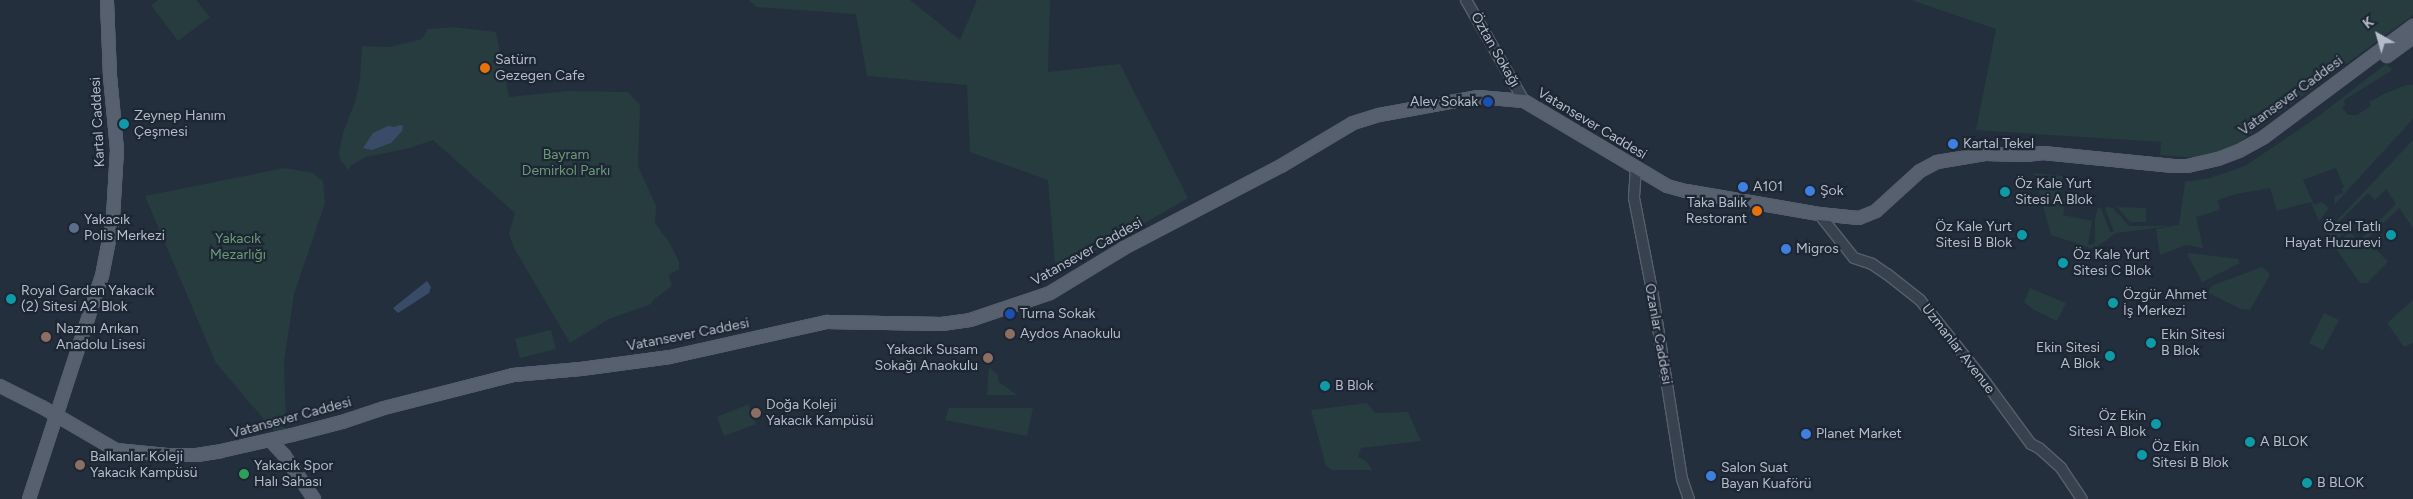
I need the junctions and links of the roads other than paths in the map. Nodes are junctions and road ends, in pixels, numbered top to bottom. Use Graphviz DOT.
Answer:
graph roads {
  1 [pos="107,0"];
  2 [pos="1466,0"];
  3 [pos="2413,26"];
  4 [pos="2413,37"];
  5 [pos="1524,101"];
  6 [pos="2026,155"];
  7 [pos="1636,168"];
  8 [pos="1819,214"];
  9 [pos="0,386"];
  10 [pos="54,416"];
  11 [pos="270,440"];
  12 [pos="29,499"];
  13 [pos="314,499"];
  14 [pos="1688,499"];
  15 [pos="2082,499"];
  1 -- 10 [label="main road, Kartal Caddesi"];
  2 -- 5 [label="street, Öztan Sokağı"];
  3 -- 6 [label="main road, Vatansever Caddesi"];
  4 -- 6 [label="main road, Vatansever Caddesi"];
  5 -- 7 [label="main road, Vatansever Caddesi"];
  5 -- 11 [label="main road, Vatansever Caddesi"];
  6 -- 8 [label="main road, Vatansever Caddesi"];
  7 -- 8 [label="main road, Vatansever Caddesi"];
  7 -- 14 [label="street, Ozanlar Caddesi"];
  8 -- 15 [label="street, Uzmanlar Avenue"];
  9 -- 10 [label="main road, Vatansever Caddesi"];
  10 -- 11 [label="main road, Vatansever Caddesi"];
  10 -- 12 [label="main road, Kartal Caddesi"];
  11 -- 13 [label="main road"];
}
